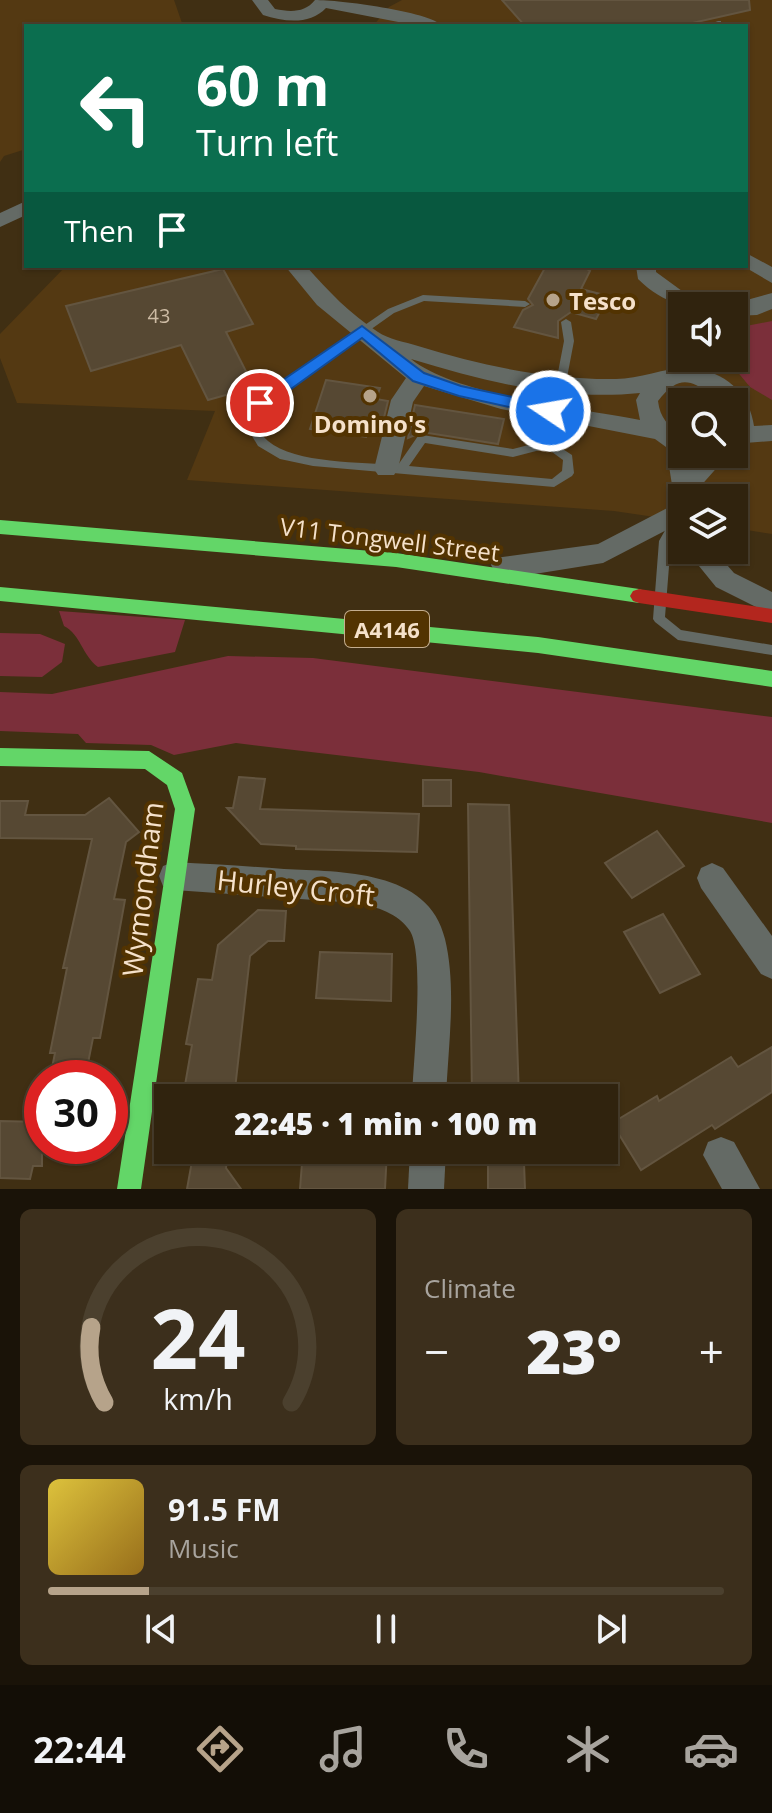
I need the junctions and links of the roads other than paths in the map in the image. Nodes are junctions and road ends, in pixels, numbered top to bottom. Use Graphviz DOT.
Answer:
graph roads {
  1 [pos="260,0"];
  2 [pos="421,0"];
  3 [pos="320,4"];
  4 [pos="272,21"];
  5 [pos="428,22"];
  6 [pos="398,23"];
  7 [pos="369,24"];
  8 [pos="24,208"];
  9 [pos="0,221"];
  10 [pos="748,260"];
  11 [pos="297,268"];
  12 [pos="641,269"];
  13 [pos="772,276"];
  14 [pos="668,293"];
  15 [pos="525,304"];
  16 [pos="566,322"];
  17 [pos="368,335"];
  18 [pos="671,372"];
  19 [pos="719,372"];
  20 [pos="419,377"];
  21 [pos="664,380"];
  22 [pos="724,382"];
  23 [pos="560,388"];
  24 [pos="732,388"];
  25 [pos="748,400"];
  26 [pos="772,414"];
  27 [pos="772,433"];
  28 [pos="668,434"];
  29 [pos="748,437"];
  30 [pos="668,438"];
  31 [pos="393,470"];
  32 [pos="668,512"];
  33 [pos="0,527"];
  34 [pos="668,535"];
  35 [pos="396,560"];
  36 [pos="711,564"];
  37 [pos="0,594"];
  38 [pos="658,599"];
  39 [pos="772,604"];
  40 [pos="772,616"];
  41 [pos="772,650"];
  42 [pos="772,679"];
  43 [pos="0,757"];
  44 [pos="174,876"];
  45 [pos="712,878"];
  46 [pos="772,963"];
  47 [pos="429,1084"];
  48 [pos="721,1155"];
  49 [pos="427,1164"];
  50 [pos="129,1189"];
  51 [pos="426,1189"];
  52 [pos="742,1189"];
  1 -- 4 [label="street"];
  2 -- 5 [label="street"];
  3 -- 4 [label="street"];
  3 -- 6 [label="street"];
  3 -- 7 [label="street"];
  5 -- 6 [label="street"];
  8 -- 9 [label="street"];
  10 -- 13 [label="street"];
  11 -- 17 [label="street"];
  12 -- 14 [label="street"];
  15 -- 17 [label="lane"];
  16 -- 23 [label="lane"];
  17 -- 20 [label="street"];
  17 -- 23 [label="street"];
  17 -- 31 [label="lane"];
  18 -- 21 [label="street"];
  19 -- 22 [label="street"];
  20 -- 30 [label="street"];
  20 -- 31 [label="street"];
  21 -- 22 [label="street"];
  21 -- 23 [label="street"];
  21 -- 28 [label="street"];
  22 -- 24 [label="street"];
  25 -- 26 [label="street"];
  27 -- 29 [label="street"];
  31 -- 31 [label="lane"];
  32 -- 35 [label="street"];
  33 -- 35 [label="main road, V11 Tongwell Street"];
  34 -- 38 [label="lane"];
  35 -- 38 [label="main road, V11 Tongwell Street"];
  36 -- 39 [label="street"];
  37 -- 42 [label="main road, A4146"];
  38 -- 40 [label="main road, V11 Tongwell Street"];
  38 -- 41 [label="lane"];
  43 -- 44 [label="main road, Wymondham"];
  44 -- 47 [label="street, Hurley Croft"];
  44 -- 50 [label="main road, Wymondham"];
  45 -- 46 [label="street"];
  48 -- 52 [label="street"];
  49 -- 51 [label="street"];
}
